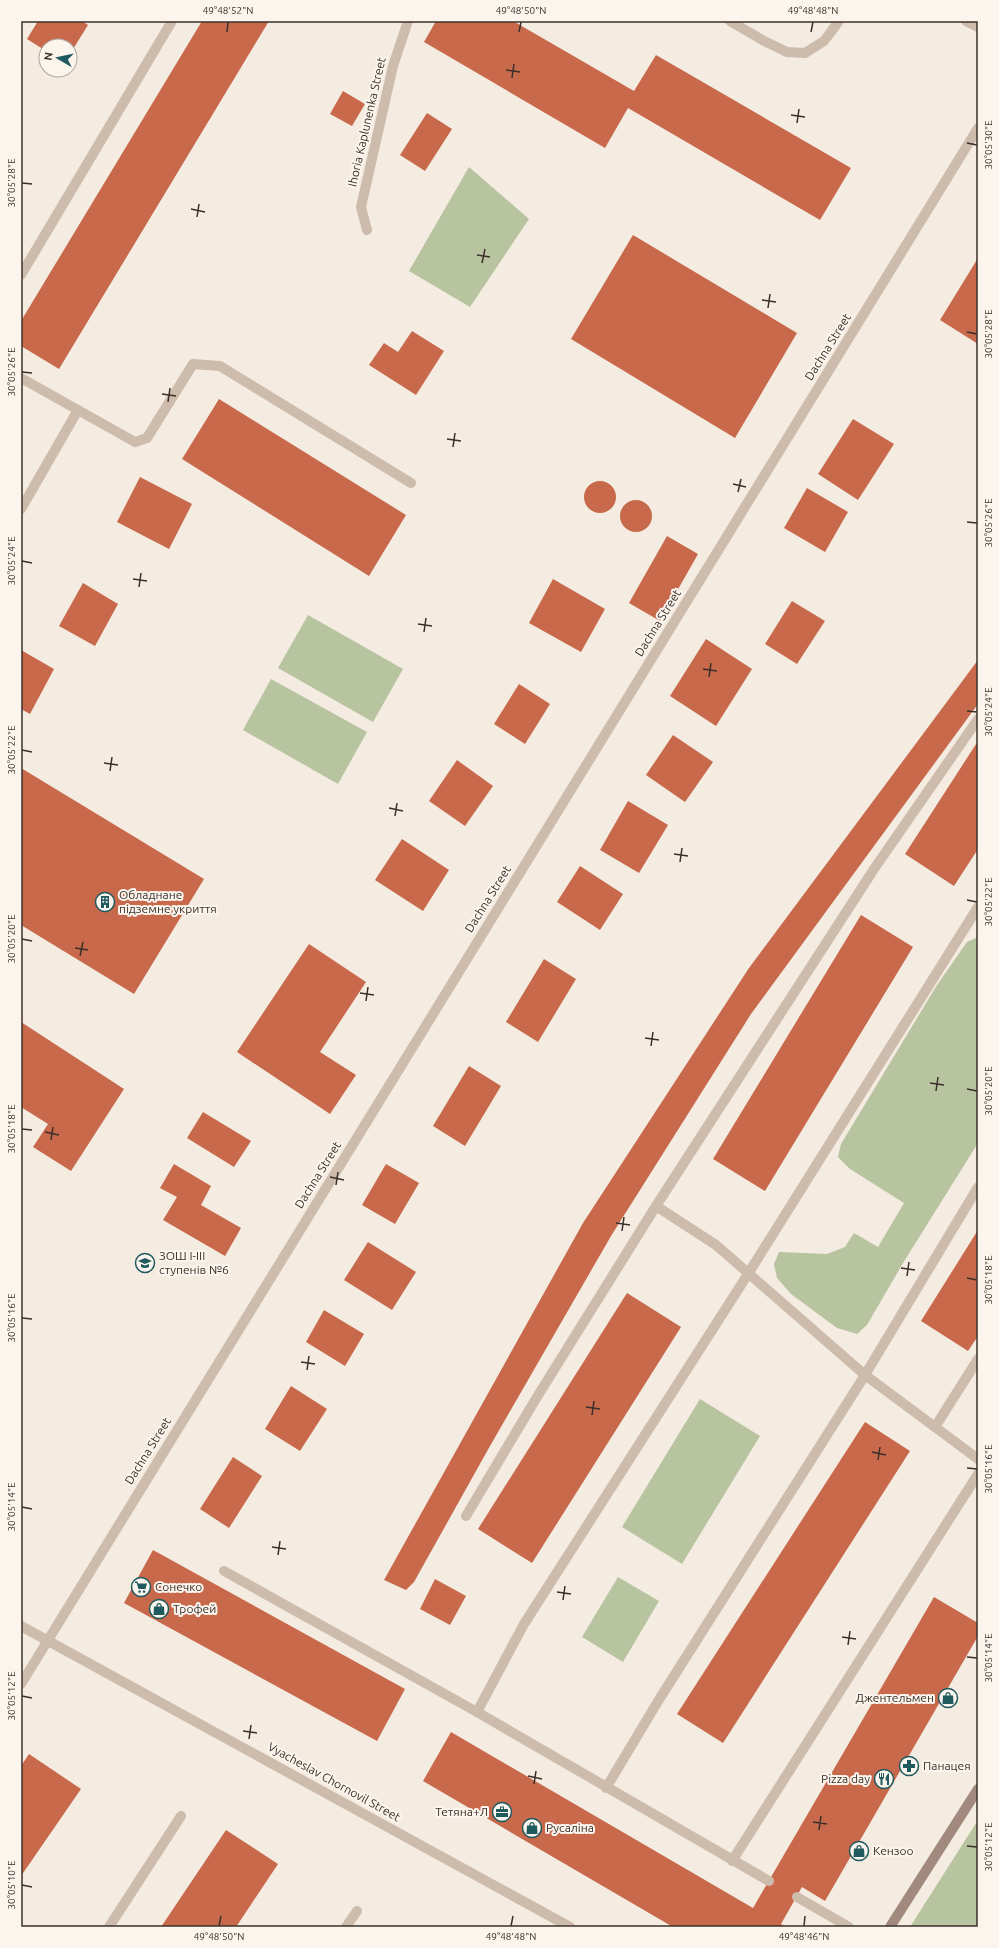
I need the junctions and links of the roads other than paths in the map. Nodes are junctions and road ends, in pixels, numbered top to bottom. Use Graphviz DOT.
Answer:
graph roads {
  1 [pos="172,21"];
  2 [pos="408,21"];
  3 [pos="730,21"];
  4 [pos="839,21"];
  5 [pos="966,21"];
  6 [pos="978,27"];
  7 [pos="978,128"];
  8 [pos="367,230"];
  9 [pos="21,275"];
  10 [pos="21,378"];
  11 [pos="78,410"];
  12 [pos="411,483"];
  13 [pos="21,509"];
  14 [pos="978,719"];
  15 [pos="978,907"];
  16 [pos="978,1187"];
  17 [pos="656,1206"];
  18 [pos="748,1274"];
  19 [pos="978,1360"];
  20 [pos="865,1375"];
  21 [pos="935,1427"];
  22 [pos="978,1459"];
  23 [pos="978,1474"];
  24 [pos="466,1516"];
  25 [pos="224,1571"];
  26 [pos="21,1626"];
  27 [pos="47,1640"];
  28 [pos="21,1684"];
  29 [pos="477,1712"];
  30 [pos="606,1788"];
  31 [pos="978,1789"];
  32 [pos="181,1816"];
  33 [pos="732,1861"];
  34 [pos="769,1881"];
  35 [pos="797,1897"];
  36 [pos="357,1911"];
  37 [pos="567,1926"];
  38 [pos="108,1927"];
  39 [pos="346,1927"];
  40 [pos="849,1927"];
  41 [pos="890,1927"];
  1 -- 9 [label="street"];
  2 -- 8 [label="street, Ihoria Kaplunenka Street"];
  3 -- 4 [label="street"];
  5 -- 6 [label="street"];
  7 -- 27 [label="street, Dachna Street"];
  10 -- 11 [label="street"];
  11 -- 12 [label="street"];
  11 -- 13 [label="street"];
  14 -- 17 [label="street"];
  15 -- 18 [label="street"];
  16 -- 20 [label="street"];
  17 -- 18 [label="street"];
  17 -- 24 [label="street"];
  18 -- 20 [label="street"];
  18 -- 29 [label="street"];
  19 -- 21 [label="street"];
  20 -- 21 [label="street"];
  20 -- 30 [label="street"];
  21 -- 22 [label="street"];
  23 -- 33 [label="street"];
  25 -- 29 [label="street"];
  26 -- 27 [label="street, Vyacheslav Chornovil Street"];
  27 -- 28 [label="street, Dachna Street"];
  27 -- 37 [label="street, Vyacheslav Chornovil Street"];
  29 -- 30 [label="street"];
  30 -- 33 [label="street"];
  31 -- 41 [label="main road"];
  32 -- 38 [label="street"];
  33 -- 34 [label="street"];
  35 -- 40 [label="street"];
  36 -- 39 [label="street"];
}
